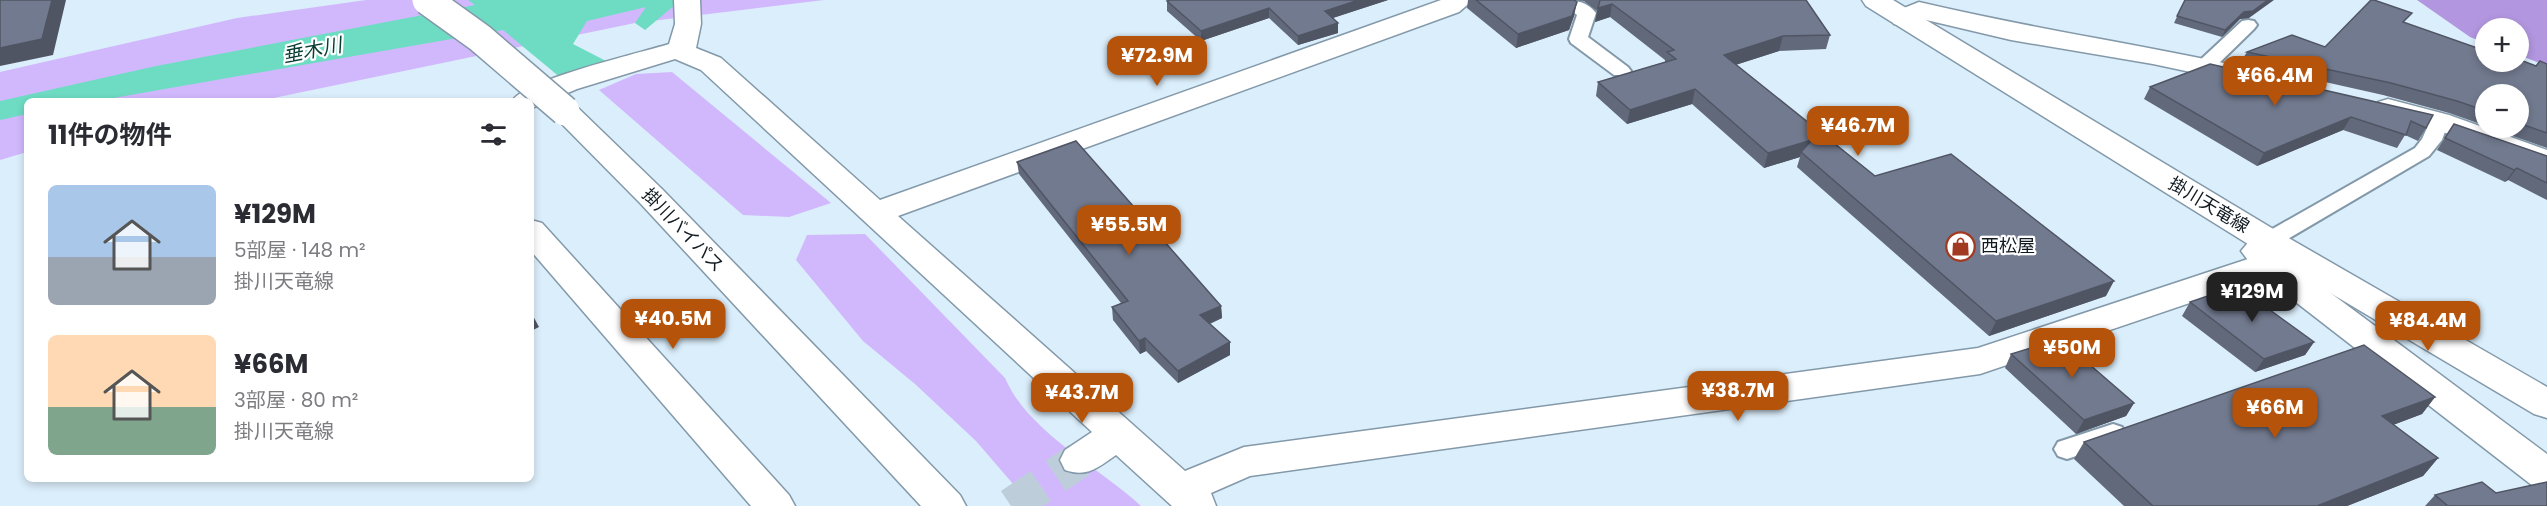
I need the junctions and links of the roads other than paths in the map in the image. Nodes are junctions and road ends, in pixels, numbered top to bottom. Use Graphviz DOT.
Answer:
graph roads {
  1 [pos="427,0"];
  2 [pos="1460,0"];
  3 [pos="1566,0"];
  4 [pos="1875,0"];
  5 [pos="1903,18"];
  6 [pos="685,24"];
  7 [pos="2248,25"];
  8 [pos="2204,67"];
  9 [pos="1621,71"];
  10 [pos="2273,82"];
  11 [pos="532,98"];
  12 [pos="2364,101"];
  13 [pos="2439,121"];
  14 [pos="2547,160"];
  15 [pos="874,213"];
  16 [pos="534,233"];
  17 [pos="2268,252"];
  18 [pos="2547,404"];
  19 [pos="2135,426"];
  20 [pos="1117,435"];
  21 [pos="2067,450"];
  22 [pos="1079,460"];
  23 [pos="2547,475"];
  24 [pos="1189,498"];
  25 [pos="775,506"];
  26 [pos="946,506"];
  1 -- 26 [label="main road, 掛川バイパス, bridge"];
  2 -- 15 [label="main road"];
  3 -- 9 [label="lane"];
  4 -- 5 [label="main road, 掛川天竜線"];
  5 -- 8 [label="main road"];
  5 -- 17 [label="main road, 掛川天竜線"];
  6 -- 11 [label="main road"];
  6 -- 15 [label="main road"];
  7 -- 8 [label="lane"];
  8 -- 10 [label="main road"];
  12 -- 13 [label="main road"];
  13 -- 14 [label="main road"];
  13 -- 17 [label="lane"];
  15 -- 20 [label="main road"];
  16 -- 25 [label="main road"];
  17 -- 18 [label="main road, 掛川天竜線"];
  17 -- 23 [label="main road"];
  17 -- 24 [label="main road"];
  19 -- 21 [label="lane"];
  20 -- 22 [label="main road"];
  20 -- 24 [label="main road"];
}
